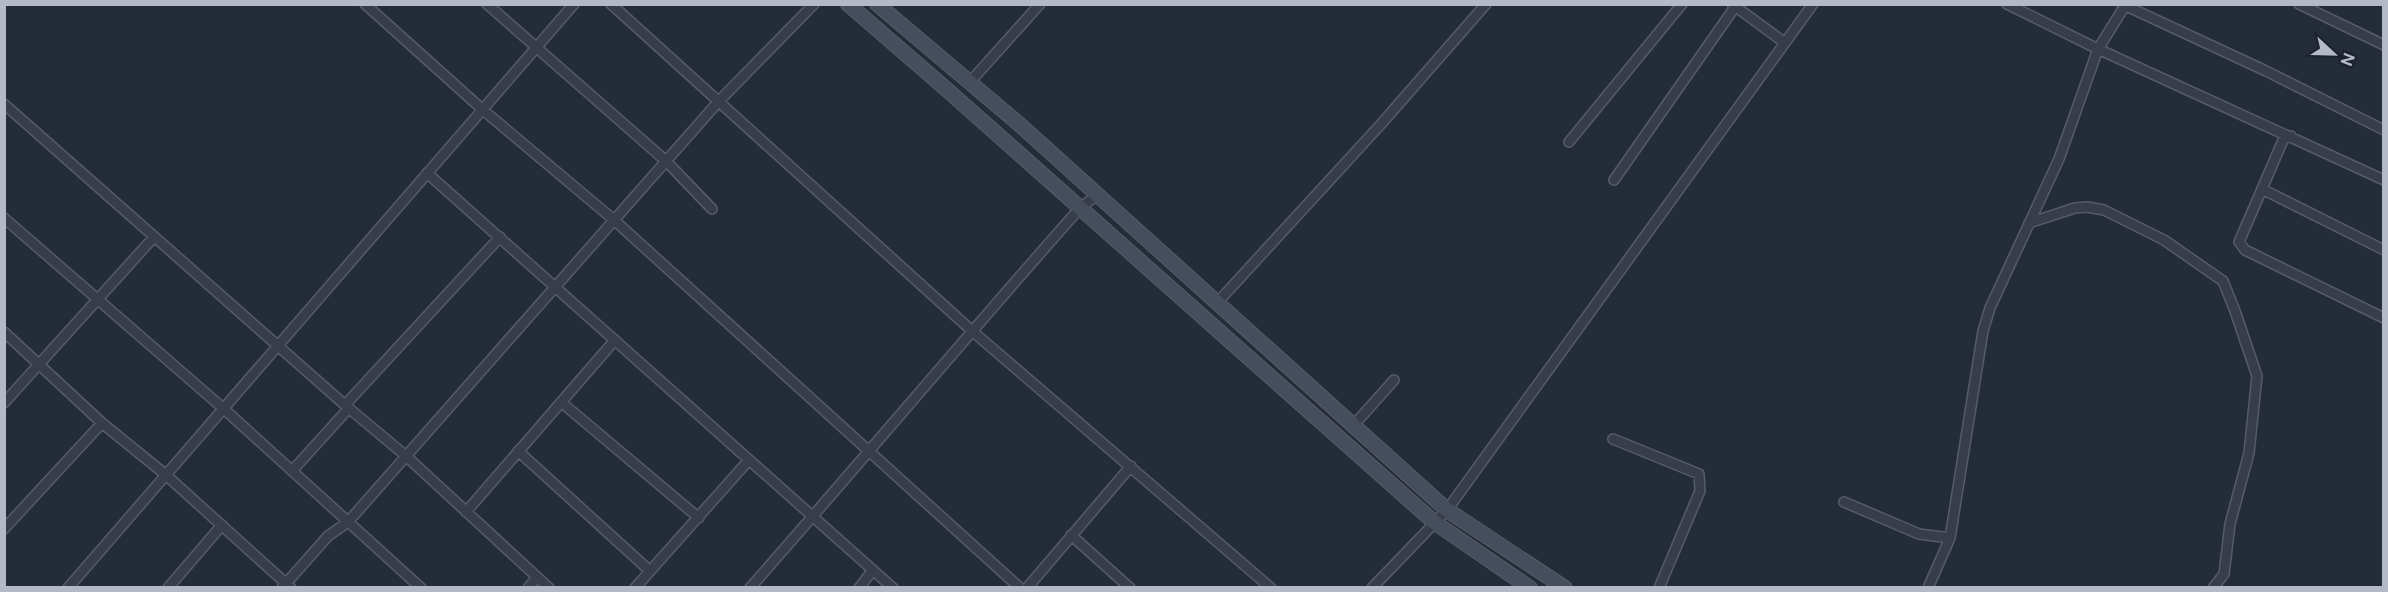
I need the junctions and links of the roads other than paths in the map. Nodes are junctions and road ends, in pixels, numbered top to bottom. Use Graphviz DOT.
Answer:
graph roads {
  1 [pos="365,4"];
  2 [pos="488,4"];
  3 [pos="574,4"];
  4 [pos="611,4"];
  5 [pos="814,4"];
  6 [pos="848,4"];
  7 [pos="877,4"];
  8 [pos="1040,4"];
  9 [pos="1486,4"];
  10 [pos="1682,4"];
  11 [pos="1813,4"];
  12 [pos="2007,4"];
  13 [pos="2299,4"];
  14 [pos="2124,5"];
  15 [pos="1734,6"];
  16 [pos="1785,43"];
  17 [pos="2384,45"];
  18 [pos="537,48"];
  19 [pos="2098,48"];
  20 [pos="970,82"];
  21 [pos="719,101"];
  22 [pos="6,107"];
  23 [pos="483,110"];
  24 [pos="2384,130"];
  25 [pos="2291,136"];
  26 [pos="1569,142"];
  27 [pos="666,161"];
  28 [pos="427,173"];
  29 [pos="1614,180"];
  30 [pos="2384,180"];
  31 [pos="2262,189"];
  32 [pos="1097,195"];
  33 [pos="1080,208"];
  34 [pos="712,210"];
  35 [pos="4,218"];
  36 [pos="614,220"];
  37 [pos="2029,223"];
  38 [pos="154,237"];
  39 [pos="500,237"];
  40 [pos="2384,250"];
  41 [pos="555,286"];
  42 [pos="98,301"];
  43 [pos="1216,304"];
  44 [pos="2384,318"];
  45 [pos="971,330"];
  46 [pos="4,332"];
  47 [pos="615,340"];
  48 [pos="278,345"];
  49 [pos="40,365"];
  50 [pos="1395,380"];
  51 [pos="561,402"];
  52 [pos="4,403"];
  53 [pos="347,406"];
  54 [pos="224,409"];
  55 [pos="102,423"];
  56 [pos="1353,426"];
  57 [pos="1613,440"];
  58 [pos="518,451"];
  59 [pos="869,452"];
  60 [pos="406,456"];
  61 [pos="749,460"];
  62 [pos="1131,466"];
  63 [pos="292,471"];
  64 [pos="166,475"];
  65 [pos="1845,502"];
  66 [pos="1447,510"];
  67 [pos="466,512"];
  68 [pos="812,517"];
  69 [pos="699,518"];
  70 [pos="348,522"];
  71 [pos="1434,522"];
  72 [pos="222,525"];
  73 [pos="4,529"];
  74 [pos="1071,535"];
  75 [pos="1950,538"];
  76 [pos="873,570"];
  77 [pos="650,571"];
  78 [pos="537,577"];
  79 [pos="286,586"];
  80 [pos="68,588"];
  81 [pos="168,588"];
  82 [pos="421,588"];
  83 [pos="528,588"];
  84 [pos="549,588"];
  85 [pos="636,588"];
  86 [pos="750,588"];
  87 [pos="859,588"];
  88 [pos="893,588"];
  89 [pos="1020,588"];
  90 [pos="1027,588"];
  91 [pos="1130,588"];
  92 [pos="1271,588"];
  93 [pos="1372,588"];
  94 [pos="1530,588"];
  95 [pos="1565,588"];
  96 [pos="1659,588"];
  97 [pos="1928,588"];
  98 [pos="2213,588"];
  1 -- 23 [label="street"];
  2 -- 18 [label="street"];
  3 -- 18 [label="street"];
  4 -- 21 [label="street"];
  5 -- 21 [label="street"];
  6 -- 33 [label="main road"];
  7 -- 20 [label="main road"];
  8 -- 20 [label="street"];
  9 -- 43 [label="street"];
  10 -- 26 [label="street"];
  11 -- 16 [label="street"];
  12 -- 19 [label="street"];
  13 -- 17 [label="street"];
  14 -- 19 [label="street"];
  14 -- 24 [label="street"];
  15 -- 16 [label="street"];
  15 -- 29 [label="street"];
  16 -- 66 [label="street"];
  18 -- 23 [label="street"];
  18 -- 27 [label="street"];
  19 -- 25 [label="street"];
  19 -- 37 [label="street"];
  20 -- 32 [label="main road"];
  21 -- 27 [label="street"];
  21 -- 45 [label="street"];
  22 -- 38 [label="street"];
  23 -- 28 [label="street"];
  23 -- 36 [label="street"];
  25 -- 30 [label="street"];
  25 -- 31 [label="street"];
  27 -- 34 [label="street"];
  27 -- 36 [label="street"];
  28 -- 39 [label="street"];
  28 -- 48 [label="street"];
  31 -- 40 [label="street"];
  31 -- 44 [label="street"];
  32 -- 33 [label="street"];
  32 -- 43 [label="main road"];
  33 -- 45 [label="street"];
  33 -- 71 [label="main road"];
  35 -- 42 [label="street"];
  36 -- 41 [label="street"];
  36 -- 59 [label="street"];
  37 -- 75 [label="street"];
  37 -- 98 [label="street"];
  38 -- 42 [label="street"];
  38 -- 48 [label="street"];
  39 -- 41 [label="street"];
  39 -- 53 [label="street"];
  41 -- 47 [label="street"];
  41 -- 60 [label="street"];
  42 -- 49 [label="street"];
  42 -- 54 [label="street"];
  43 -- 56 [label="main road"];
  45 -- 59 [label="street"];
  45 -- 62 [label="street"];
  46 -- 49 [label="street"];
  47 -- 51 [label="street"];
  47 -- 61 [label="street"];
  48 -- 53 [label="street"];
  48 -- 54 [label="street"];
  49 -- 52 [label="street"];
  49 -- 55 [label="street"];
  50 -- 56 [label="street"];
  51 -- 58 [label="street"];
  51 -- 69 [label="street"];
  53 -- 60 [label="street"];
  53 -- 63 [label="street"];
  54 -- 63 [label="street"];
  54 -- 64 [label="street"];
  55 -- 64 [label="street"];
  55 -- 73 [label="street"];
  56 -- 66 [label="main road"];
  57 -- 96 [label="street"];
  58 -- 67 [label="street"];
  58 -- 77 [label="street"];
  59 -- 68 [label="street"];
  59 -- 89 [label="street"];
  60 -- 67 [label="street"];
  60 -- 70 [label="street"];
  61 -- 68 [label="street"];
  61 -- 69 [label="street"];
  62 -- 74 [label="street"];
  62 -- 92 [label="street"];
  63 -- 70 [label="street"];
  64 -- 72 [label="street"];
  64 -- 80 [label="street"];
  65 -- 75 [label="street"];
  66 -- 71 [label="street"];
  66 -- 95 [label="main road"];
  67 -- 78 [label="street"];
  68 -- 76 [label="street"];
  68 -- 86 [label="street"];
  69 -- 77 [label="street"];
  70 -- 79 [label="street"];
  70 -- 82 [label="street"];
  71 -- 93 [label="street"];
  71 -- 94 [label="main road"];
  72 -- 79 [label="street"];
  72 -- 81 [label="street"];
  74 -- 90 [label="street"];
  74 -- 91 [label="street"];
  75 -- 97 [label="street"];
  76 -- 87 [label="street"];
  76 -- 88 [label="street"];
  77 -- 85 [label="street"];
  78 -- 83 [label="street"];
  78 -- 84 [label="street"];
}
